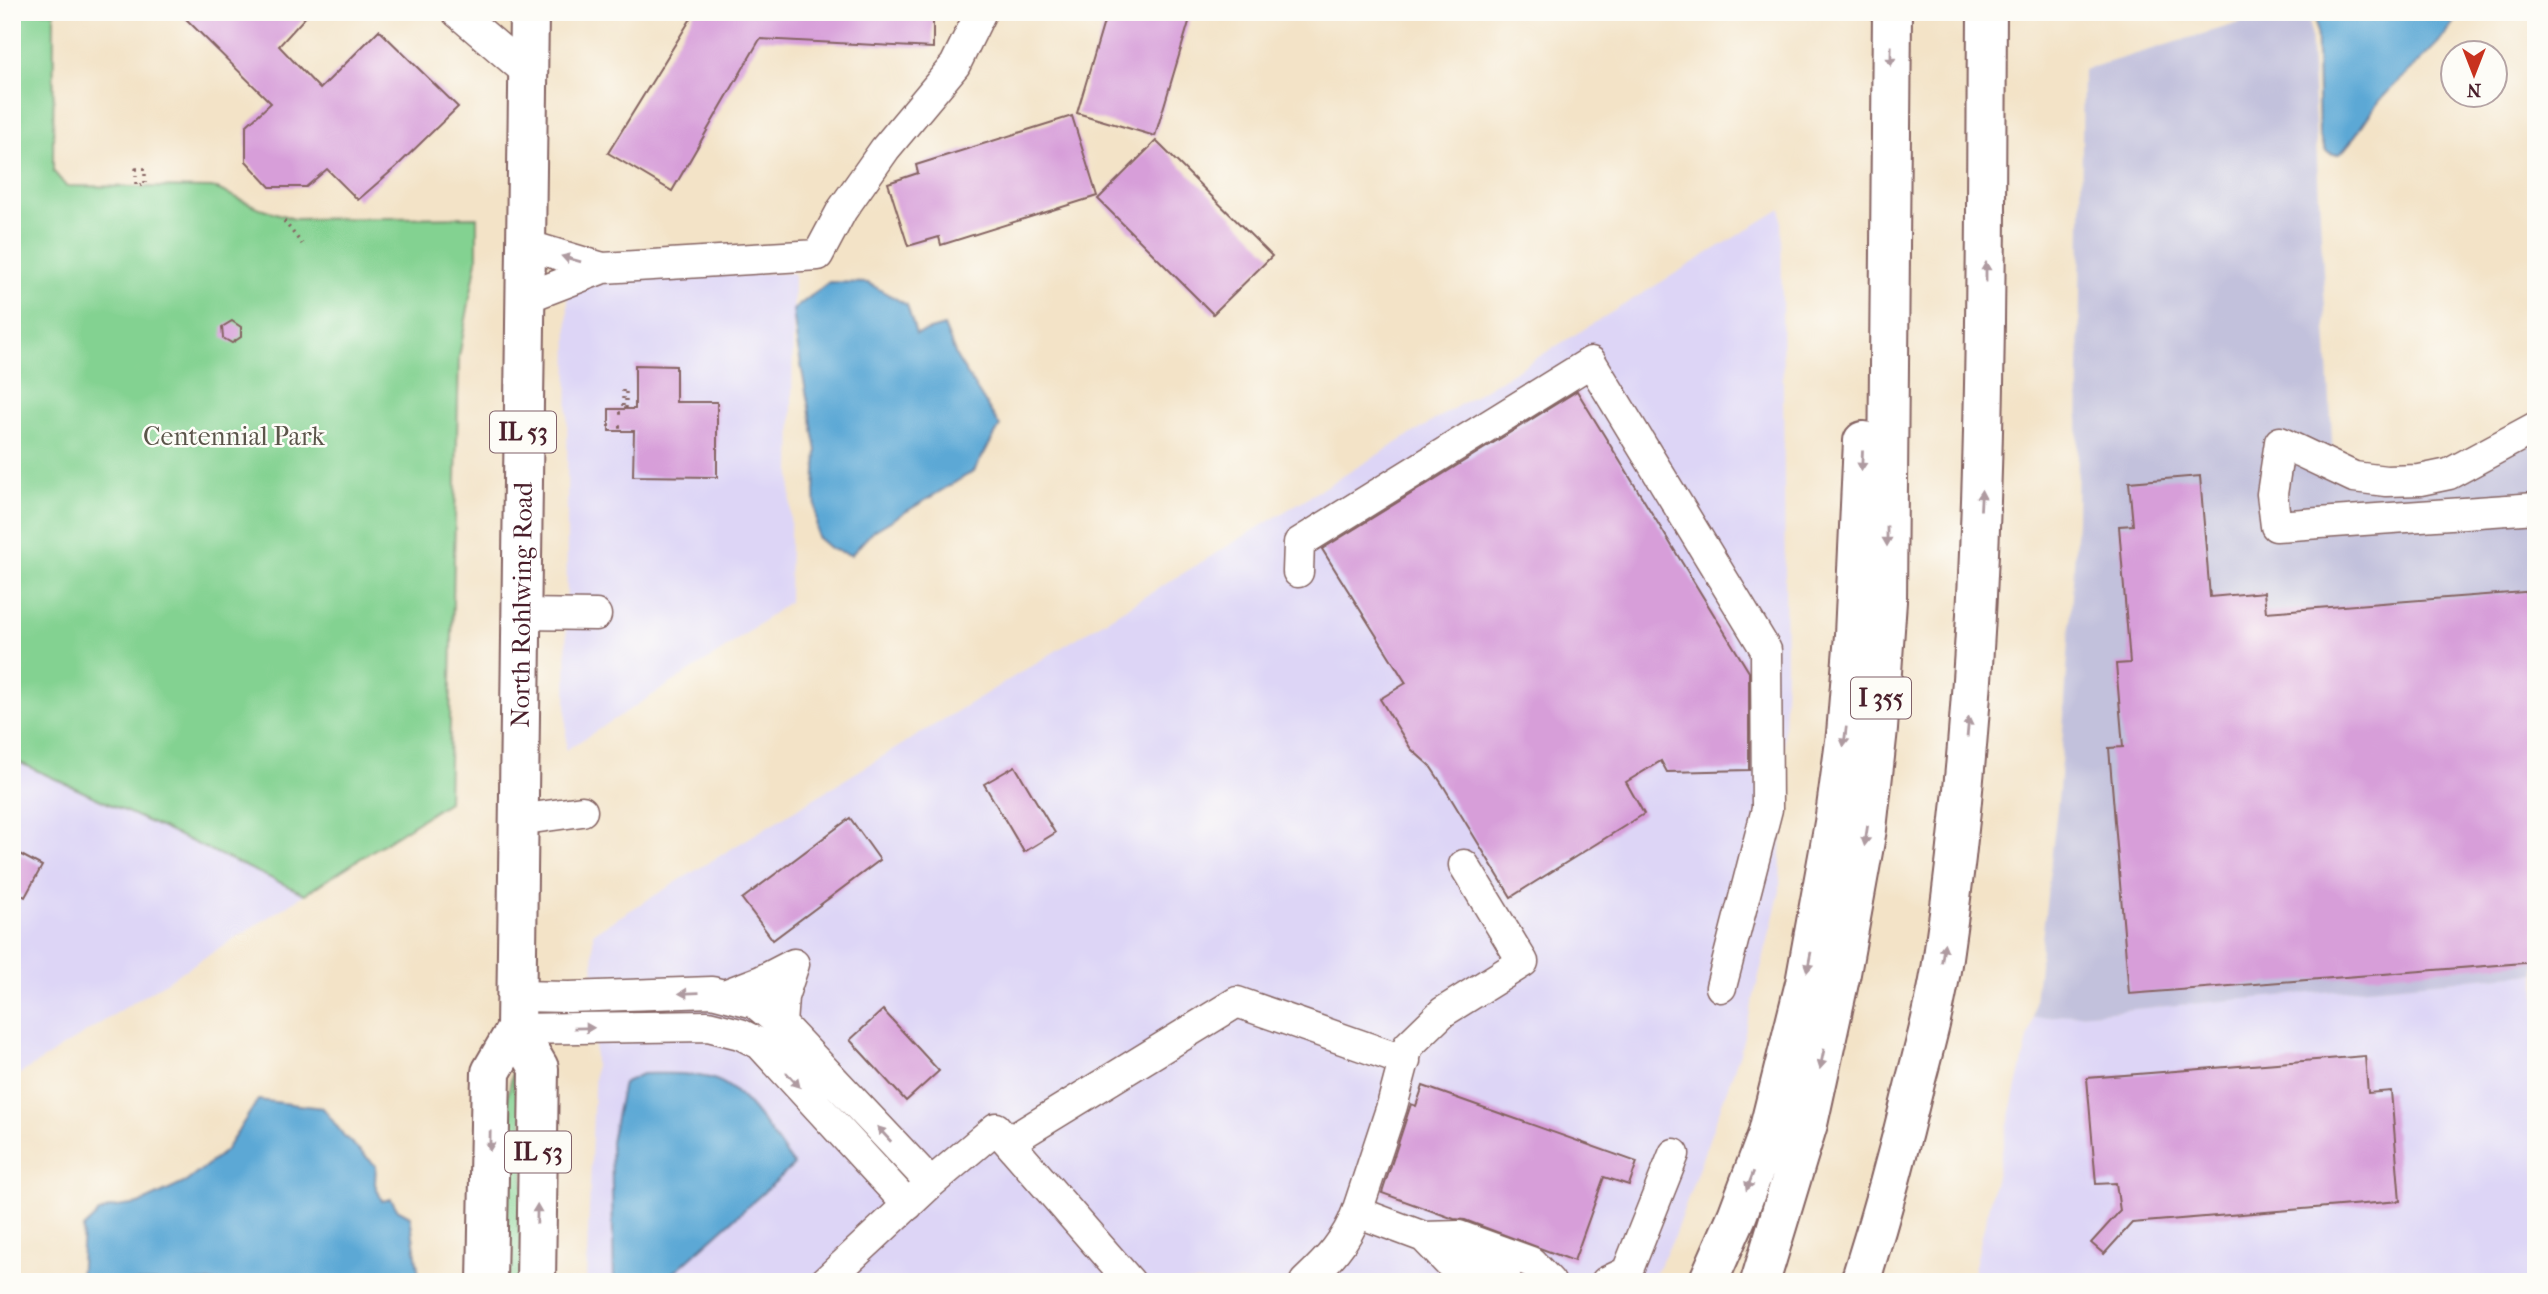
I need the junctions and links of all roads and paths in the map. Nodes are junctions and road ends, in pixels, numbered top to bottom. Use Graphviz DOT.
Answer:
graph roads {
  1 [pos="457,12"];
  2 [pos="529,12"];
  3 [pos="981,12"];
  4 [pos="1892,12"];
  5 [pos="1987,12"];
  6 [pos="528,73"];
  7 [pos="1890,100"];
  8 [pos="145,185"];
  9 [pos="284,221"];
  10 [pos="302,244"];
  11 [pos="526,245"];
  12 [pos="603,268"];
  13 [pos="525,298"];
  14 [pos="625,409"];
  15 [pos="619,413"];
  16 [pos="619,427"];
  17 [pos="626,427"];
  18 [pos="2536,427"];
  19 [pos="2536,508"];
  20 [pos="1298,572"];
  21 [pos="521,614"];
  22 [pos="596,615"];
  23 [pos="582,811"];
  24 [pos="518,820"];
  25 [pos="1464,865"];
  26 [pos="1721,987"];
  27 [pos="727,994"];
  28 [pos="516,1013"];
  29 [pos="1931,1020"];
  30 [pos="781,1024"];
  31 [pos="1405,1061"];
  32 [pos="1009,1142"];
  33 [pos="1674,1154"];
  34 [pos="931,1183"];
  35 [pos="908,1205"];
  36 [pos="1357,1212"];
  37 [pos="1424,1237"];
  38 [pos="487,1282"];
  39 [pos="536,1282"];
  40 [pos="825,1282"];
  41 [pos="1130,1282"];
  42 [pos="1305,1282"];
  43 [pos="1507,1282"];
  44 [pos="1550,1282"];
  45 [pos="1606,1282"];
  46 [pos="1708,1282"];
  47 [pos="1760,1282"];
  48 [pos="1860,1282"];
  49 [pos="1884,1282"];
  1 -- 6 [label="lane"];
  2 -- 6 [label="main road, North Rohlwing Road / IL 53"];
  3 -- 12 [label="lane"];
  4 -- 7 [label="main road, I 355, one-way"];
  29 -- 5 [label="main road, one-way"];
  6 -- 11 [label="main road, North Rohlwing Road / IL 53"];
  7 -- 46 [label="main road, one-way"];
  7 -- 47 [label="main road, I 355, one-way"];
  8 -- 8 [label="path"];
  9 -- 10 [label="path"];
  12 -- 11 [label="lane, one-way"];
  11 -- 13 [label="main road, North Rohlwing Road / IL 53"];
  12 -- 13 [label="lane"];
  13 -- 21 [label="main road, North Rohlwing Road / IL 53"];
  14 -- 15 [label="path"];
  16 -- 17 [label="path"];
  18 -- 19 [label="lane"];
  20 -- 26 [label="lane"];
  21 -- 22 [label="lane"];
  21 -- 24 [label="main road, North Rohlwing Road / IL 53"];
  23 -- 24 [label="lane"];
  24 -- 28 [label="main road, North Rohlwing Road / IL 53"];
  25 -- 31 [label="lane"];
  27 -- 28 [label="lane, one-way"];
  27 -- 30 [label="lane"];
  27 -- 30 [label="lane"];
  28 -- 35 [label="lane, one-way"];
  28 -- 38 [label="main road, North Rohlwing Road / IL 53, one-way"];
  39 -- 28 [label="main road, IL 53, one-way"];
  29 -- 48 [label="main road"];
  29 -- 49 [label="main road"];
  34 -- 30 [label="lane, one-way"];
  31 -- 32 [label="lane"];
  31 -- 36 [label="lane"];
  32 -- 34 [label="lane"];
  32 -- 41 [label="lane"];
  33 -- 45 [label="lane"];
  34 -- 35 [label="lane"];
  35 -- 40 [label="lane"];
  36 -- 37 [label="lane"];
  36 -- 42 [label="lane"];
  37 -- 43 [label="lane"];
  37 -- 44 [label="lane"];
}
